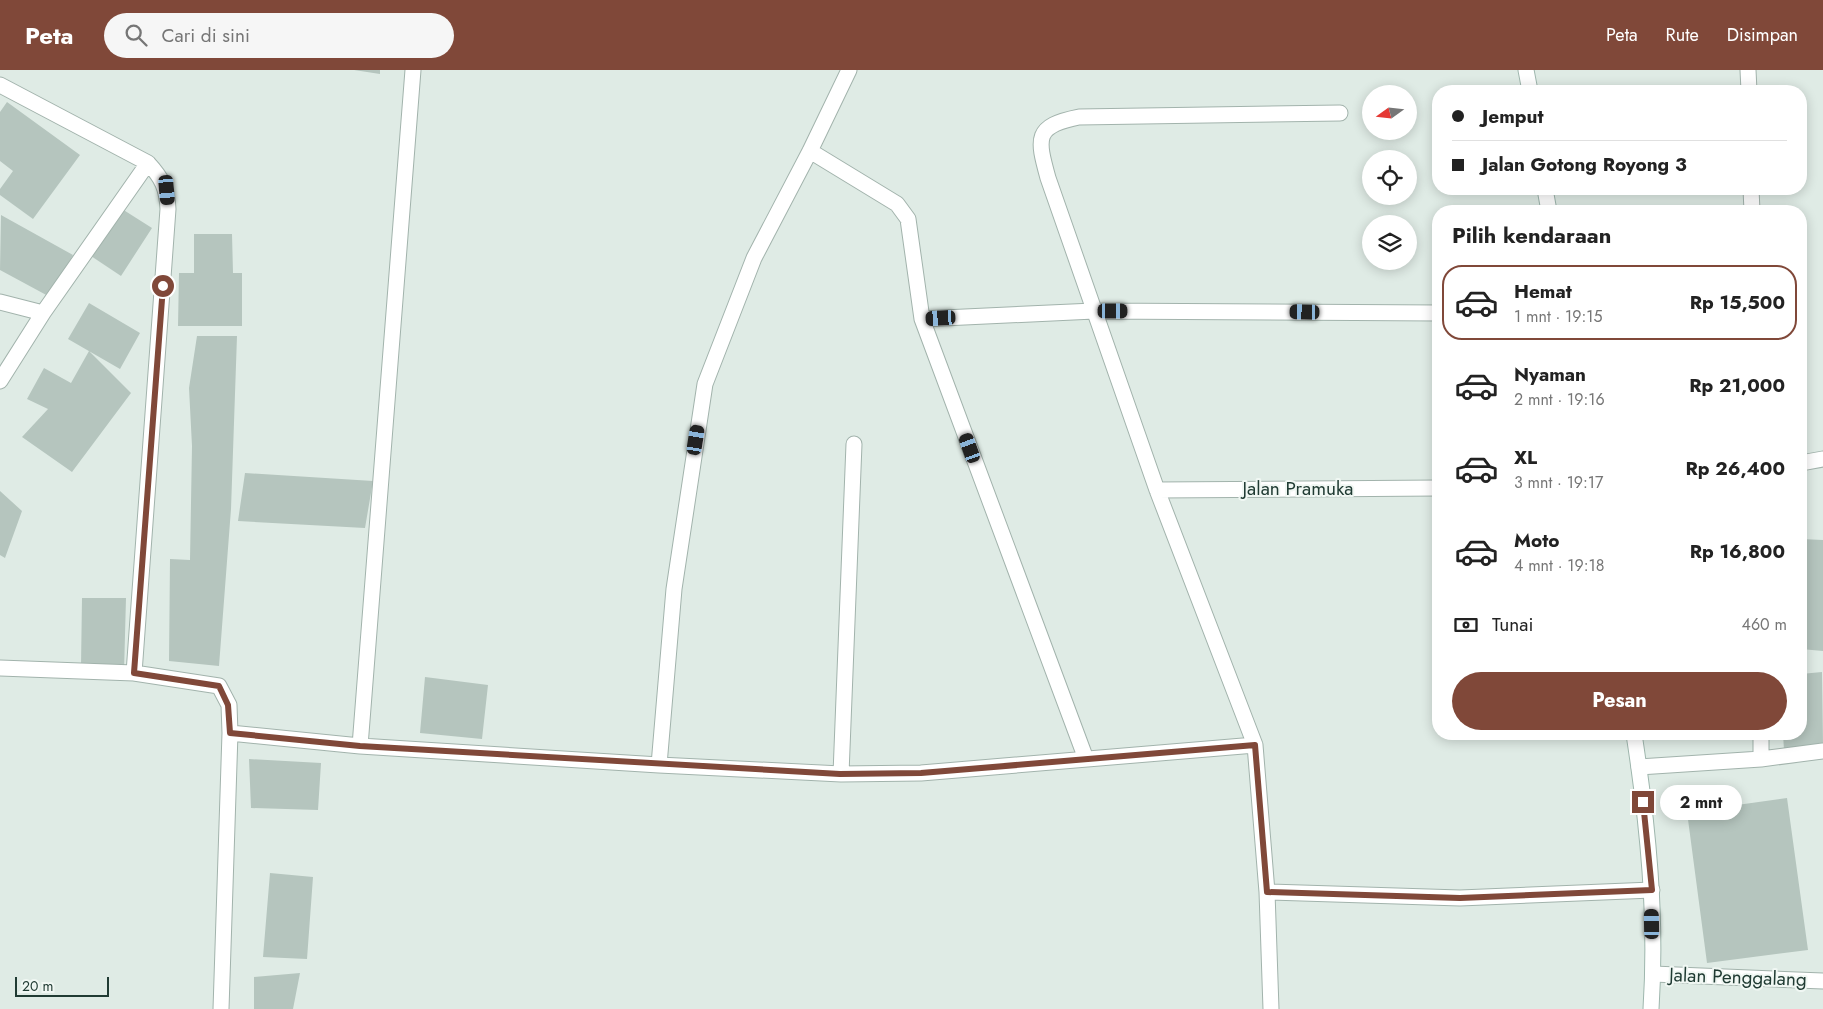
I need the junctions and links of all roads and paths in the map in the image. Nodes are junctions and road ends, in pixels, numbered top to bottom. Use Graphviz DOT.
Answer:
graph roads {
  1 [pos="413,70"];
  2 [pos="849,70"];
  3 [pos="1526,70"];
  4 [pos="1748,70"];
  5 [pos="0,85"];
  6 [pos="1529,85"];
  7 [pos="1749,85"];
  8 [pos="1340,113"];
  9 [pos="810,151"];
  10 [pos="148,163"];
  11 [pos="0,302"];
  12 [pos="1094,311"];
  13 [pos="43,313"];
  14 [pos="1432,314"];
  15 [pos="922,319"];
  16 [pos="0,381"];
  17 [pos="854,444"];
  18 [pos="1823,459"];
  19 [pos="1807,462"];
  20 [pos="1432,488"];
  21 [pos="1157,490"];
  22 [pos="0,668"];
  23 [pos="134,673"];
  24 [pos="230,733"];
  25 [pos="1635,740"];
  26 [pos="1761,740"];
  27 [pos="1255,745"];
  28 [pos="360,746"];
  29 [pos="1823,751"];
  30 [pos="1086,759"];
  31 [pos="1761,759"];
  32 [pos="659,765"];
  33 [pos="1639,767"];
  34 [pos="840,774"];
  35 [pos="1652,890"];
  36 [pos="1267,892"];
  37 [pos="1653,974"];
  38 [pos="1823,981"];
  39 [pos="221,1009"];
  40 [pos="1271,1009"];
  41 [pos="1651,1009"];
  1 -- 28 [label="street"];
  2 -- 9 [label="street"];
  3 -- 6 [label="street"];
  4 -- 7 [label="street"];
  5 -- 10 [label="street"];
  8 -- 12 [label="street"];
  9 -- 15 [label="street"];
  9 -- 32 [label="street"];
  10 -- 13 [label="street"];
  10 -- 23 [label="street"];
  11 -- 13 [label="street"];
  12 -- 14 [label="street"];
  12 -- 15 [label="street"];
  12 -- 21 [label="street"];
  13 -- 16 [label="street"];
  15 -- 30 [label="street"];
  17 -- 34 [label="street"];
  18 -- 19 [label="street"];
  20 -- 21 [label="street, Jalan Pramuka"];
  21 -- 27 [label="street"];
  22 -- 23 [label="street"];
  23 -- 24 [label="street"];
  24 -- 28 [label="street"];
  24 -- 39 [label="street"];
  25 -- 33 [label="street"];
  26 -- 31 [label="street"];
  27 -- 30 [label="street"];
  27 -- 36 [label="street"];
  28 -- 32 [label="street"];
  29 -- 31 [label="street"];
  30 -- 34 [label="street"];
  31 -- 33 [label="street"];
  32 -- 34 [label="street"];
  33 -- 35 [label="street"];
  35 -- 36 [label="street"];
  35 -- 37 [label="street"];
  36 -- 40 [label="street"];
  37 -- 38 [label="street, Jalan Penggalang"];
  37 -- 41 [label="street"];
}
